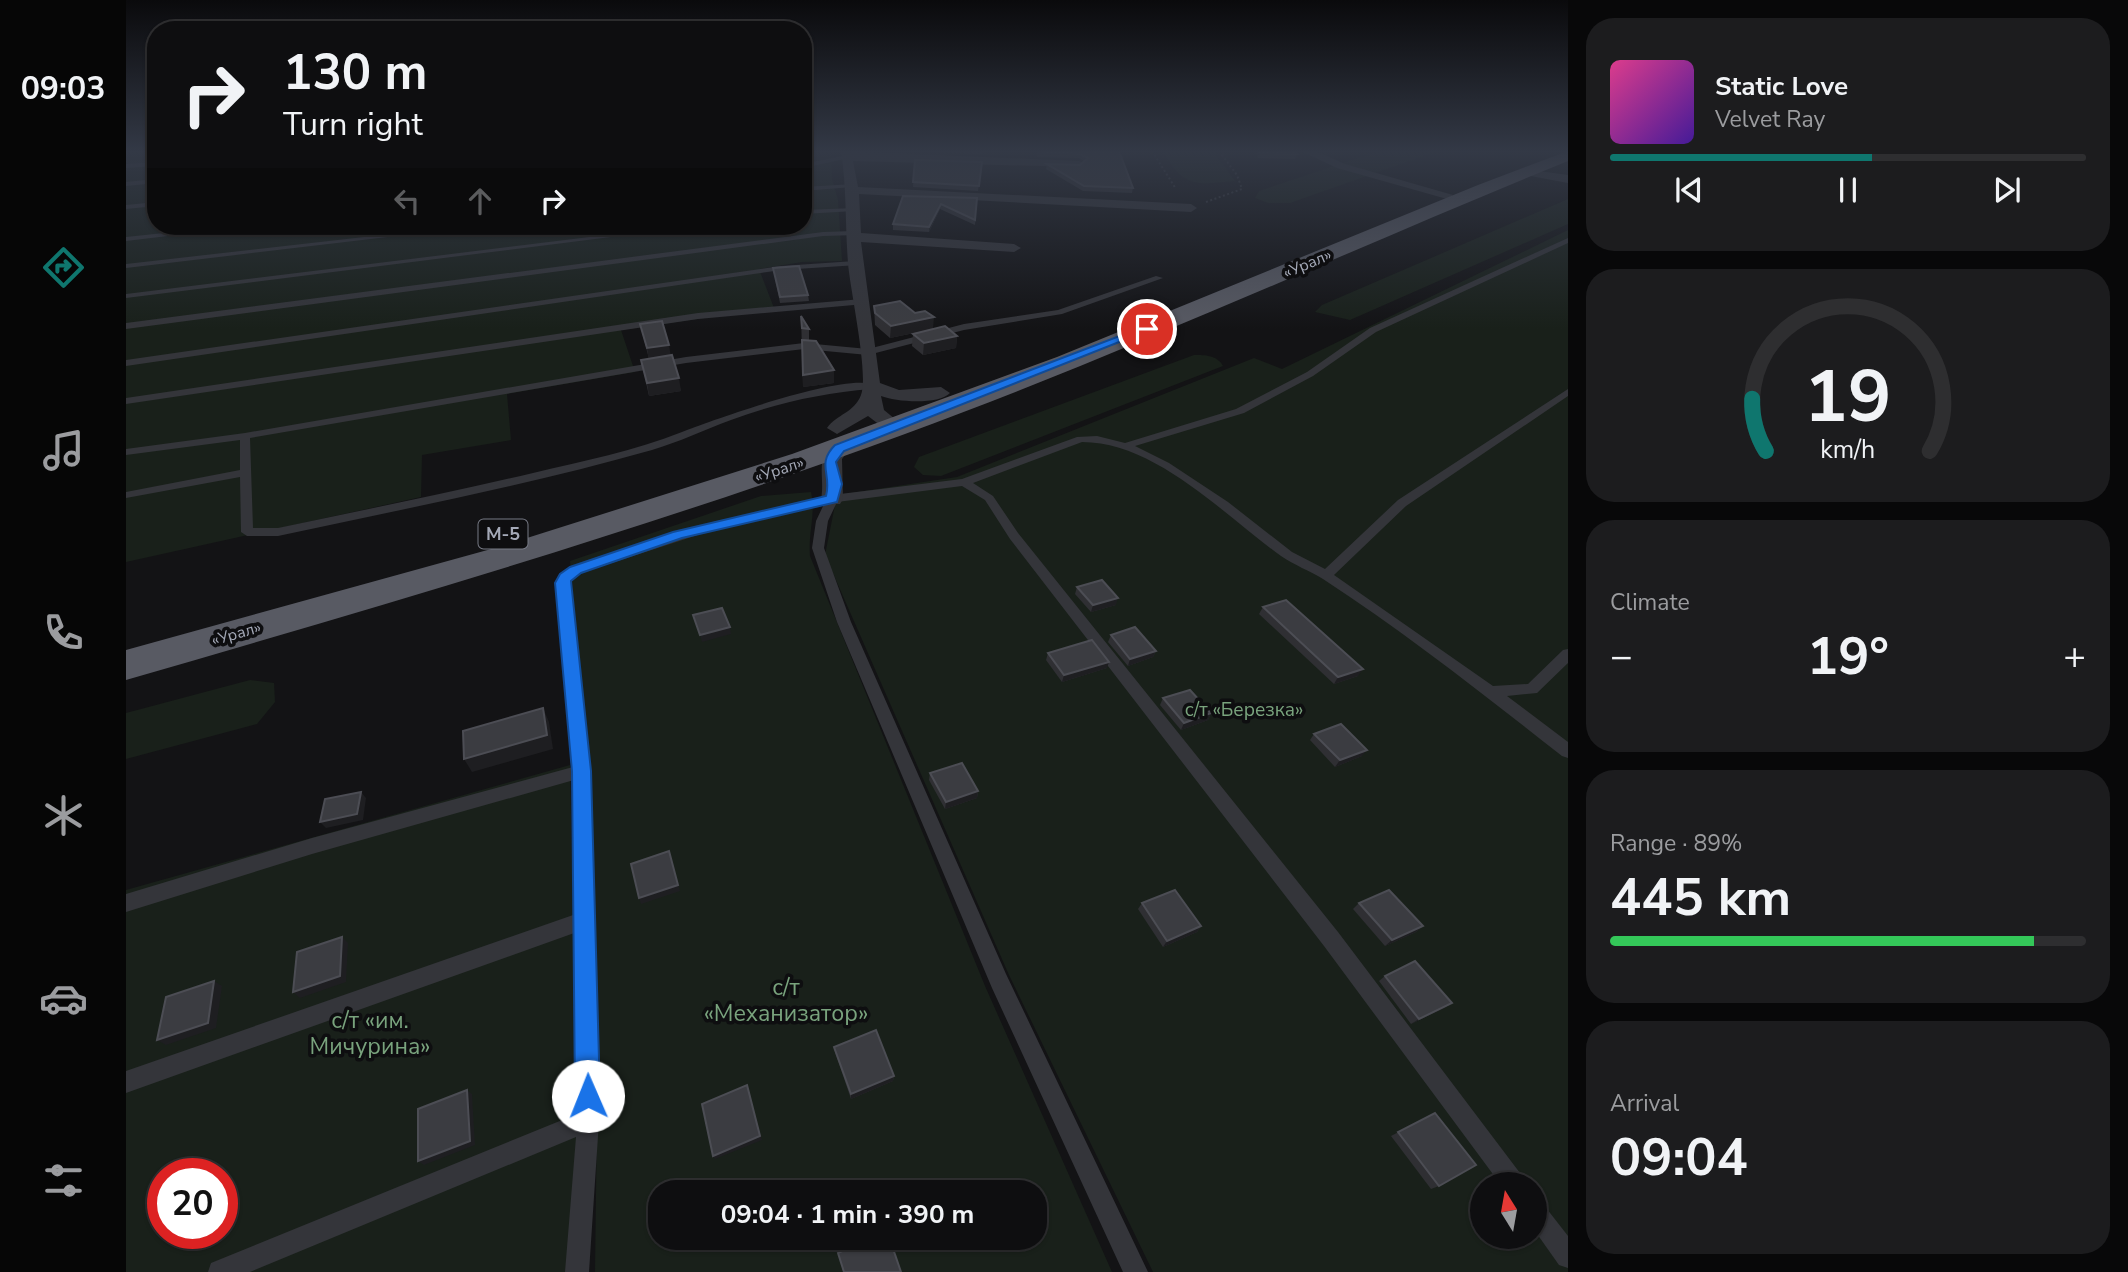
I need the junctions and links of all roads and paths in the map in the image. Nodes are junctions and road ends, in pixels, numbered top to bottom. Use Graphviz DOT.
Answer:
graph roads {
  1 [pos="831,210"];
  2 [pos="854,210"];
  3 [pos="1409,210"];
  4 [pos="1432,210"];
  5 [pos="812,211"];
  6 [pos="164,235"];
  7 [pos="398,235"];
  8 [pos="621,235"];
  9 [pos="854,235"];
  10 [pos="126,239"];
  11 [pos="1568,240"];
  12 [pos="1014,248"];
  13 [pos="855,263"];
  14 [pos="126,266"];
  15 [pos="1160,278"];
  16 [pos="126,296"];
  17 [pos="862,302"];
  18 [pos="126,326"];
  19 [pos="868,352"];
  20 [pos="126,363"];
  21 [pos="1568,392"];
  22 [pos="126,401"];
  23 [pos="879,405"];
  24 [pos="245,436"];
  25 [pos="1125,446"];
  26 [pos="836,449"];
  27 [pos="126,452"];
  28 [pos="247,472"];
  29 [pos="964,482"];
  30 [pos="126,495"];
  31 [pos="832,499"];
  32 [pos="1326,575"];
  33 [pos="126,647"];
  34 [pos="1568,654"];
  35 [pos="126,665"];
  36 [pos="1490,692"];
  37 [pos="1568,751"];
  38 [pos="582,771"];
  39 [pos="126,903"];
  40 [pos="586,920"];
  41 [pos="126,1082"];
  42 [pos="588,1121"];
  43 [pos="1504,1172"];
  44 [pos="1547,1228"];
  45 [pos="1568,1256"];
  46 [pos="220,1272"];
  47 [pos="577,1272"];
  48 [pos="1136,1272"];
  1 -- 5 [label="lane"];
  2 -- 9 [label="street"];
  3 -- 23 [label="highway, «Урал» / М-5"];
  4 -- 23 [label="highway, «Урал» / М-5"];
  6 -- 10 [label="lane"];
  7 -- 14 [label="lane"];
  8 -- 16 [label="lane"];
  9 -- 12 [label="street"];
  9 -- 13 [label="street"];
  9 -- 18 [label="lane"];
  11 -- 25 [label="lane"];
  13 -- 17 [label="street"];
  13 -- 20 [label="lane"];
  15 -- 19 [label="lane"];
  17 -- 19 [label="street"];
  17 -- 22 [label="lane"];
  19 -- 23 [label="street"];
  19 -- 24 [label="lane"];
  21 -- 32 [label="lane"];
  23 -- 26 [label="highway, «Урал» / М-5"];
  23 -- 28 [label="lane"];
  24 -- 27 [label="lane"];
  24 -- 28 [label="lane"];
  25 -- 29 [label="lane"];
  25 -- 32 [label="lane"];
  26 -- 31 [label="street"];
  26 -- 33 [label="highway, «Урал» / М-5"];
  26 -- 35 [label="highway, «Урал» / М-5"];
  28 -- 30 [label="lane"];
  29 -- 31 [label="lane"];
  29 -- 43 [label="lane"];
  31 -- 38 [label="lane"];
  31 -- 48 [label="lane"];
  32 -- 36 [label="lane"];
  34 -- 36 [label="lane"];
  36 -- 37 [label="lane"];
  38 -- 39 [label="lane"];
  38 -- 40 [label="lane"];
  40 -- 41 [label="lane"];
  40 -- 42 [label="lane"];
  42 -- 46 [label="lane"];
  42 -- 47 [label="lane"];
  44 -- 45 [label="lane"];
}
